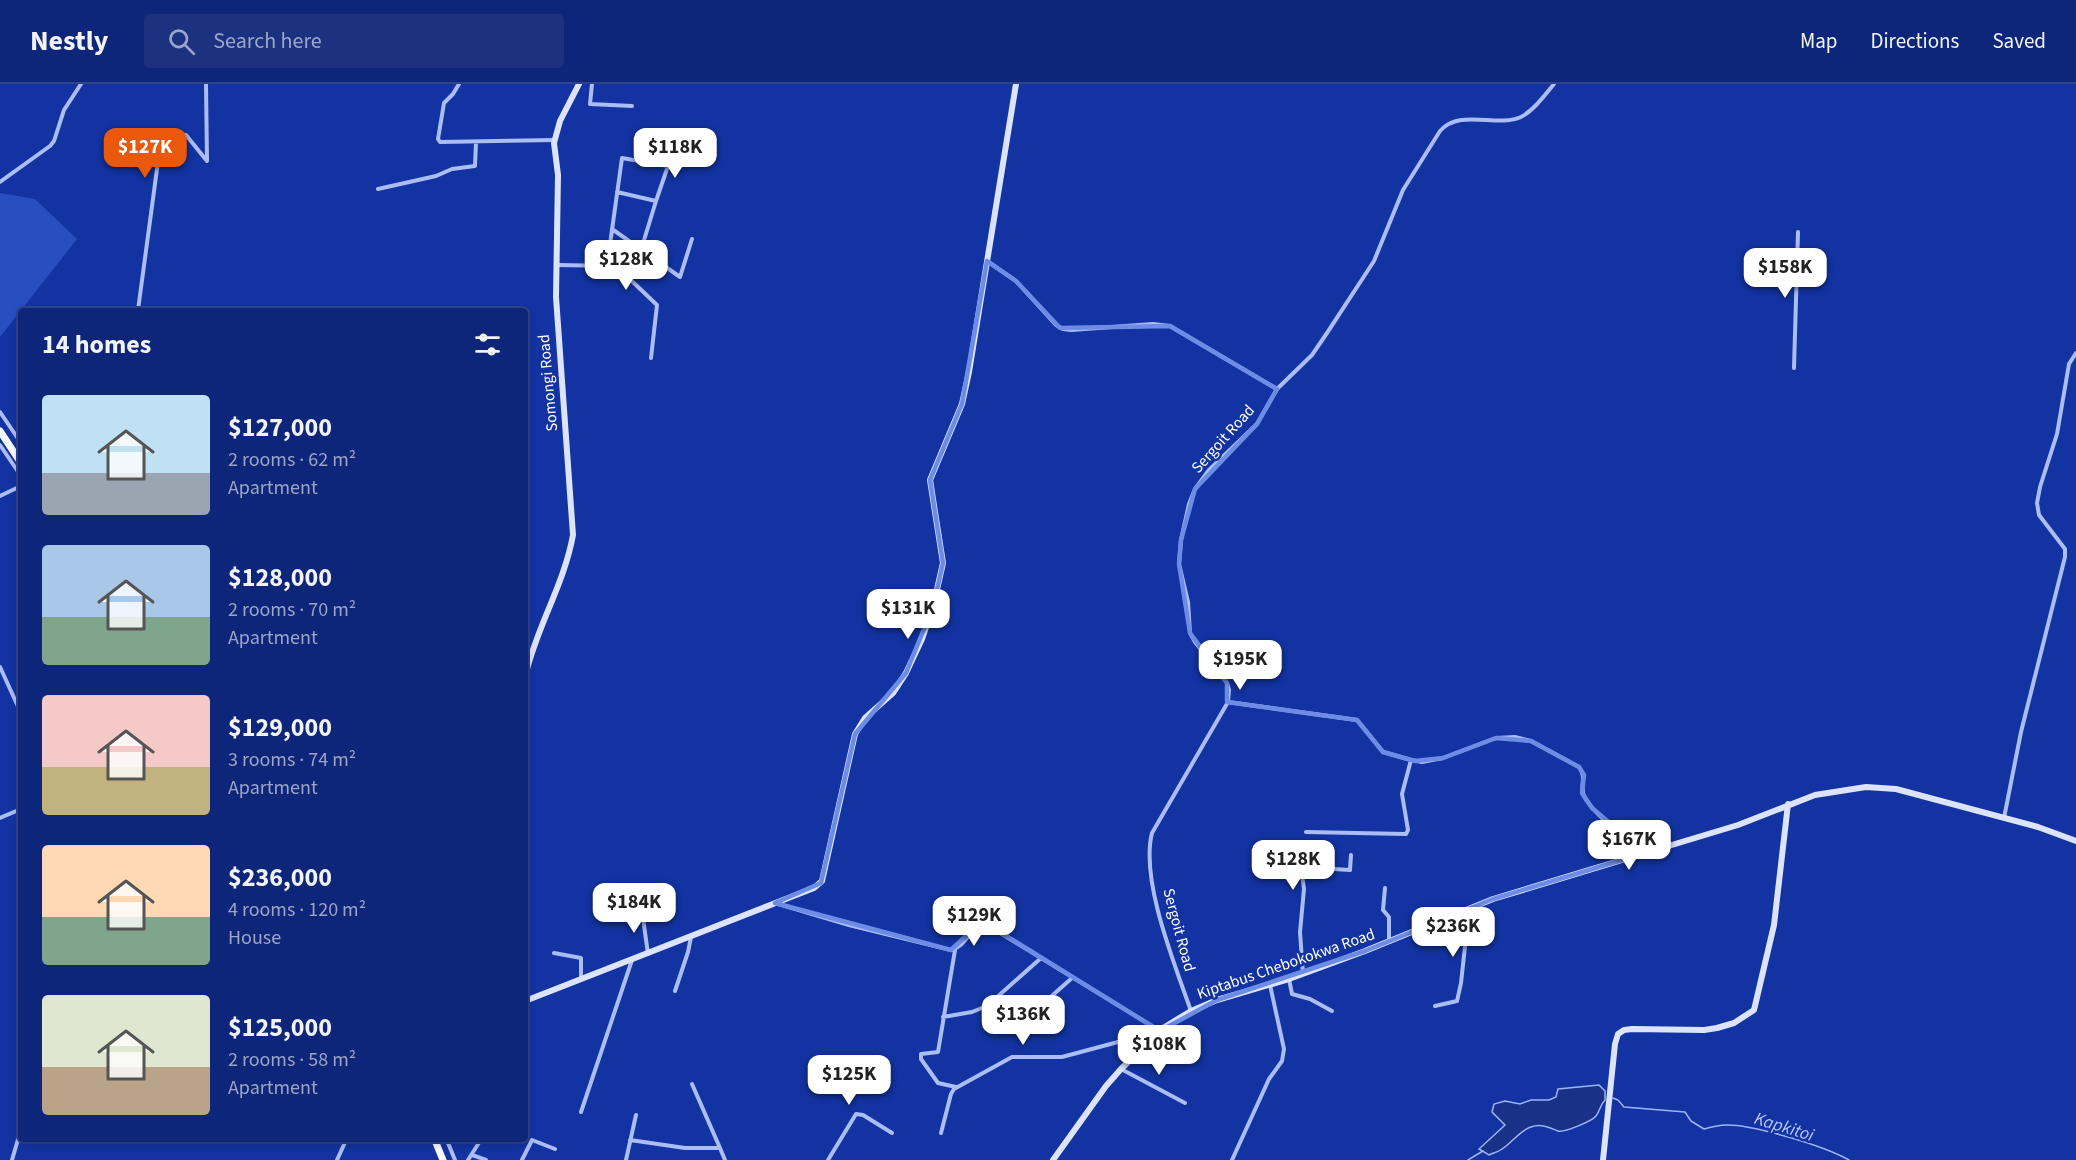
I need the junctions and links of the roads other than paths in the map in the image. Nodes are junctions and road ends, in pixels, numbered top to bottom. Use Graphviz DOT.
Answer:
graph roads {
  1 [pos="81,84"];
  2 [pos="206,84"];
  3 [pos="459,84"];
  4 [pos="579,84"];
  5 [pos="592,84"];
  6 [pos="1016,84"];
  7 [pos="1554,84"];
  8 [pos="632,106"];
  9 [pos="554,140"];
  10 [pos="476,142"];
  11 [pos="0,182"];
  12 [pos="378,189"];
  13 [pos="617,192"];
  14 [pos="656,201"];
  15 [pos="612,229"];
  16 [pos="1798,232"];
  17 [pos="692,239"];
  18 [pos="641,250"];
  19 [pos="987,261"];
  20 [pos="557,265"];
  21 [pos="607,266"];
  22 [pos="138,308"];
  23 [pos="2076,353"];
  24 [pos="651,358"];
  25 [pos="1794,368"];
  26 [pos="1277,388"];
  27 [pos="0,412"];
  28 [pos="0,431"];
  29 [pos="18,439"];
  30 [pos="0,445"];
  31 [pos="17,462"];
  32 [pos="18,487"];
  33 [pos="0,496"];
  34 [pos="528,657"];
  35 [pos="0,667"];
  36 [pos="1228,702"];
  37 [pos="18,706"];
  38 [pos="1411,760"];
  39 [pos="1788,804"];
  40 [pos="18,809"];
  41 [pos="0,818"];
  42 [pos="2004,818"];
  43 [pos="1306,832"];
  44 [pos="2076,841"];
  45 [pos="1646,853"];
  46 [pos="1351,855"];
  47 [pos="1385,888"];
  48 [pos="775,903"];
  49 [pos="1469,909"];
  50 [pos="642,910"];
  51 [pos="691,937"];
  52 [pos="1389,942"];
  53 [pos="955,950"];
  54 [pos="554,953"];
  55 [pos="648,954"];
  56 [pos="1041,958"];
  57 [pos="632,960"];
  58 [pos="1303,974"];
  59 [pos="1072,978"];
  60 [pos="1288,979"];
  61 [pos="581,980"];
  62 [pos="1270,984"];
  63 [pos="675,991"];
  64 [pos="528,1000"];
  65 [pos="1435,1006"];
  66 [pos="1037,1009"];
  67 [pos="1191,1011"];
  68 [pos="1332,1011"];
  69 [pos="943,1017"];
  70 [pos="1160,1030"];
  71 [pos="1121,1069"];
  72 [pos="692,1084"];
  73 [pos="957,1088"];
  74 [pos="1185,1103"];
  75 [pos="580,1112"];
  76 [pos="636,1114"];
  77 [pos="892,1133"];
  78 [pos="941,1133"];
  79 [pos="18,1139"];
  80 [pos="630,1140"];
  81 [pos="345,1142"];
  82 [pos="436,1142"];
  83 [pos="448,1142"];
  84 [pos="480,1142"];
  85 [pos="720,1148"];
  86 [pos="555,1149"];
  87 [pos="472,1155"];
  88 [pos="12,1160"];
  89 [pos="337,1160"];
  90 [pos="443,1160"];
  91 [pos="455,1160"];
  92 [pos="468,1160"];
  93 [pos="486,1160"];
  94 [pos="522,1160"];
  95 [pos="626,1160"];
  96 [pos="725,1160"];
  97 [pos="828,1160"];
  98 [pos="1053,1160"];
  99 [pos="1232,1160"];
  100 [pos="1603,1160"];
  1 -- 11 [label="street"];
  2 -- 22 [label="street"];
  3 -- 10 [label="street"];
  4 -- 9 [label="street, Somongi Road"];
  5 -- 8 [label="street"];
  6 -- 19 [label="street"];
  7 -- 26 [label="street, Sergoit Road"];
  9 -- 10 [label="street"];
  9 -- 20 [label="street, Somongi Road"];
  10 -- 12 [label="street"];
  13 -- 14 [label="street"];
  13 -- 14 [label="street"];
  13 -- 15 [label="street"];
  14 -- 18 [label="street"];
  15 -- 18 [label="street"];
  15 -- 21 [label="street"];
  16 -- 25 [label="street"];
  17 -- 18 [label="street"];
  19 -- 26 [label="street"];
  19 -- 48 [label="street"];
  20 -- 21 [label="street"];
  20 -- 34 [label="street, Somongi Road"];
  21 -- 24 [label="street"];
  23 -- 42 [label="street"];
  26 -- 36 [label="street, Sergoit Road"];
  27 -- 29 [label="street"];
  28 -- 31 [label="main road"];
  30 -- 31 [label="street"];
  32 -- 33 [label="street"];
  35 -- 37 [label="street"];
  36 -- 38 [label="street"];
  36 -- 67 [label="street, Sergoit Road"];
  38 -- 43 [label="street"];
  38 -- 45 [label="street"];
  39 -- 42 [label="street, Kiptabus Chebokokwa Road"];
  39 -- 45 [label="street, Kiptabus Chebokokwa Road"];
  39 -- 100 [label="street"];
  40 -- 41 [label="street"];
  42 -- 44 [label="street, Kiptabus Chebokokwa Road"];
  45 -- 49 [label="street, Kiptabus Chebokokwa Road"];
  46 -- 58 [label="street"];
  47 -- 52 [label="street"];
  48 -- 51 [label="street"];
  48 -- 53 [label="street"];
  49 -- 52 [label="street, Kiptabus Chebokokwa Road"];
  49 -- 65 [label="street"];
  50 -- 55 [label="street"];
  51 -- 55 [label="street"];
  51 -- 63 [label="street"];
  52 -- 58 [label="street, Kiptabus Chebokokwa Road"];
  53 -- 56 [label="street"];
  53 -- 69 [label="street"];
  54 -- 61 [label="street"];
  55 -- 57 [label="street"];
  56 -- 59 [label="street"];
  56 -- 69 [label="street"];
  57 -- 61 [label="street"];
  57 -- 75 [label="street"];
  58 -- 60 [label="street, Kiptabus Chebokokwa Road"];
  59 -- 66 [label="street"];
  59 -- 70 [label="street"];
  60 -- 62 [label="street, Kiptabus Chebokokwa Road"];
  60 -- 68 [label="street"];
  61 -- 64 [label="street"];
  62 -- 67 [label="street, Kiptabus Chebokokwa Road"];
  62 -- 99 [label="street"];
  67 -- 70 [label="street, Kiptabus Chebokokwa Road"];
  69 -- 73 [label="street"];
  70 -- 71 [label="street, Kiptabus Chebokokwa Road"];
  70 -- 73 [label="street"];
  71 -- 74 [label="street"];
  71 -- 98 [label="street, Kiptabus Chebokokwa Road"];
  72 -- 85 [label="street"];
  73 -- 78 [label="street"];
  76 -- 80 [label="street"];
  77 -- 97 [label="street"];
  79 -- 88 [label="street"];
  80 -- 85 [label="street"];
  80 -- 95 [label="street"];
  81 -- 89 [label="street"];
  82 -- 90 [label="main road"];
  83 -- 91 [label="street"];
  84 -- 87 [label="street"];
  85 -- 96 [label="street"];
  86 -- 94 [label="street"];
  87 -- 92 [label="street"];
  87 -- 93 [label="street"];
}
